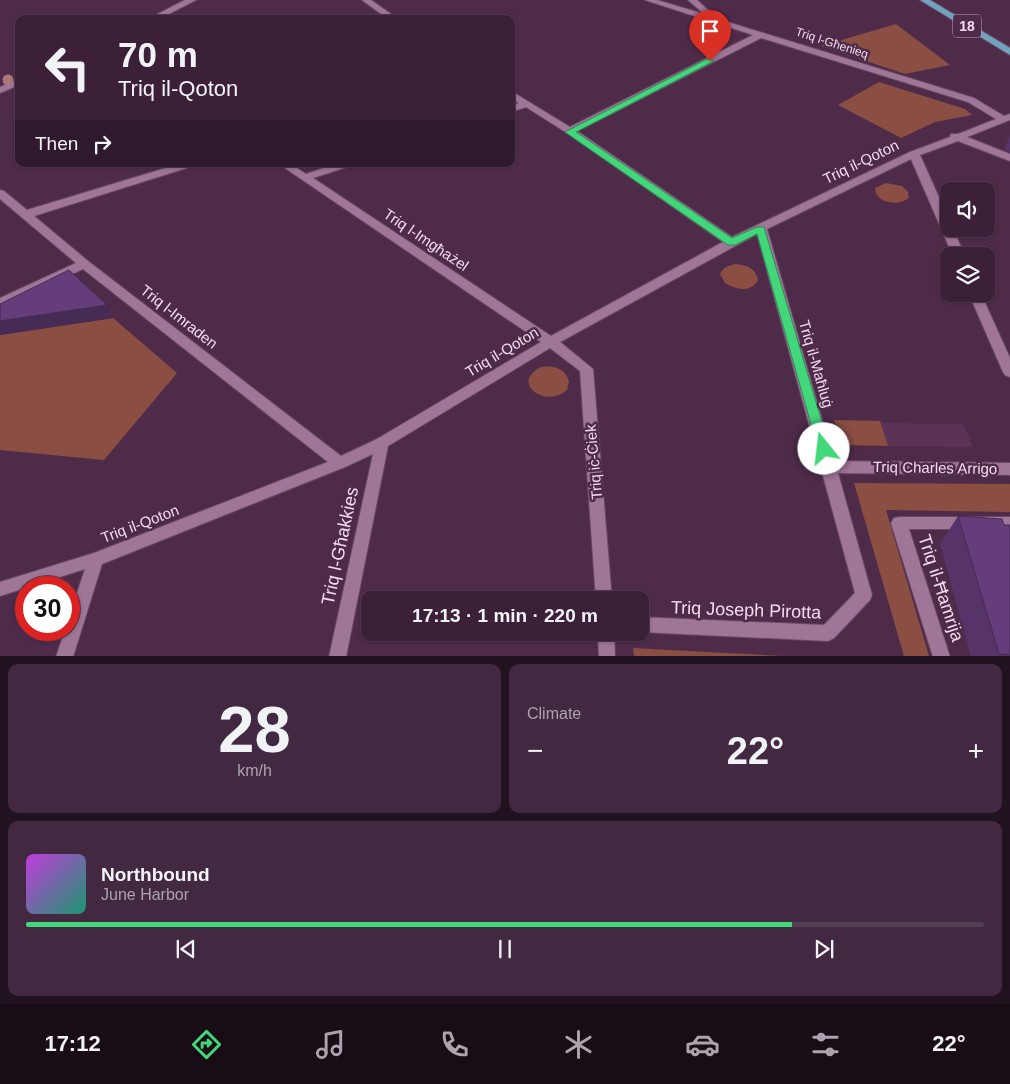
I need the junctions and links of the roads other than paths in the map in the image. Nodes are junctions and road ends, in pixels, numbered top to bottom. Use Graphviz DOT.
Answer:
graph roads {
  1 [pos="192,0"];
  2 [pos="366,0"];
  3 [pos="649,0"];
  4 [pos="692,0"];
  5 [pos="924,0"];
  6 [pos="160,15"];
  7 [pos="388,15"];
  8 [pos="718,22"];
  9 [pos="762,34"];
  10 [pos="1010,52"];
  11 [pos="15,84"];
  12 [pos="0,90"];
  13 [pos="515,96"];
  14 [pos="527,104"];
  15 [pos="515,108"];
  16 [pos="1007,118"];
  17 [pos="570,132"];
  18 [pos="955,136"];
  19 [pos="914,154"];
  20 [pos="1010,158"];
  21 [pos="179,167"];
  22 [pos="289,167"];
  23 [pos="337,167"];
  24 [pos="306,177"];
  25 [pos="0,193"];
  26 [pos="24,215"];
  27 [pos="760,229"];
  28 [pos="731,242"];
  29 [pos="955,247"];
  30 [pos="84,264"];
  31 [pos="979,302"];
  32 [pos="0,303"];
  33 [pos="551,342"];
  34 [pos="1010,372"];
  35 [pos="382,443"];
  36 [pos="340,463"];
  37 [pos="829,467"];
  38 [pos="1010,469"];
  39 [pos="1010,523"];
  40 [pos="96,559"];
  41 [pos="0,589"];
  42 [pos="603,591"];
  43 [pos="864,595"];
  44 [pos="649,625"];
  45 [pos="606,641"];
  46 [pos="64,656"];
  47 [pos="338,656"];
  48 [pos="607,656"];
  49 [pos="942,656"];
  1 -- 6 [label="street"];
  2 -- 7 [label="street"];
  3 -- 8 [label="street, Triq l-Għenieq"];
  4 -- 8 [label="street"];
  5 -- 10 [label="main road, 18"];
  8 -- 9 [label="street, Triq l-Għenieq"];
  9 -- 16 [label="street, Triq l-Għenieq"];
  9 -- 17 [label="street"];
  11 -- 12 [label="street"];
  13 -- 14 [label="street"];
  14 -- 15 [label="street"];
  14 -- 17 [label="street"];
  16 -- 18 [label="street, Triq il-Qoton"];
  17 -- 28 [label="street"];
  18 -- 19 [label="street, Triq il-Qoton"];
  18 -- 20 [label="street"];
  19 -- 27 [label="street, Triq il-Qoton"];
  19 -- 29 [label="street"];
  21 -- 26 [label="street"];
  22 -- 24 [label="street, Triq l-Imgħażel"];
  23 -- 24 [label="street"];
  24 -- 33 [label="street, Triq l-Imgħażel"];
  25 -- 26 [label="street, Triq l-Imraden"];
  26 -- 30 [label="street, Triq l-Imraden"];
  27 -- 28 [label="street, Triq il-Qoton"];
  27 -- 37 [label="street, Triq il-Maħluġ"];
  28 -- 33 [label="street, Triq il-Qoton"];
  30 -- 32 [label="street"];
  30 -- 36 [label="street, Triq l-Imraden"];
  31 -- 34 [label="street"];
  33 -- 35 [label="street, Triq il-Qoton"];
  33 -- 42 [label="street, Triq iċ-Ċiek"];
  35 -- 36 [label="street, Triq il-Qoton"];
  35 -- 47 [label="street, Triq l-Għakkies"];
  36 -- 40 [label="street, Triq il-Qoton"];
  37 -- 38 [label="street, Triq Charles Arrigo"];
  37 -- 43 [label="street, Triq il-Maħluġ"];
  39 -- 49 [label="street, Triq il-Ħamrija"];
  40 -- 41 [label="street, Triq il-Qoton"];
  40 -- 46 [label="street"];
  43 -- 44 [label="street, Triq Joseph Pirotta"];
  45 -- 48 [label="street"];
}
